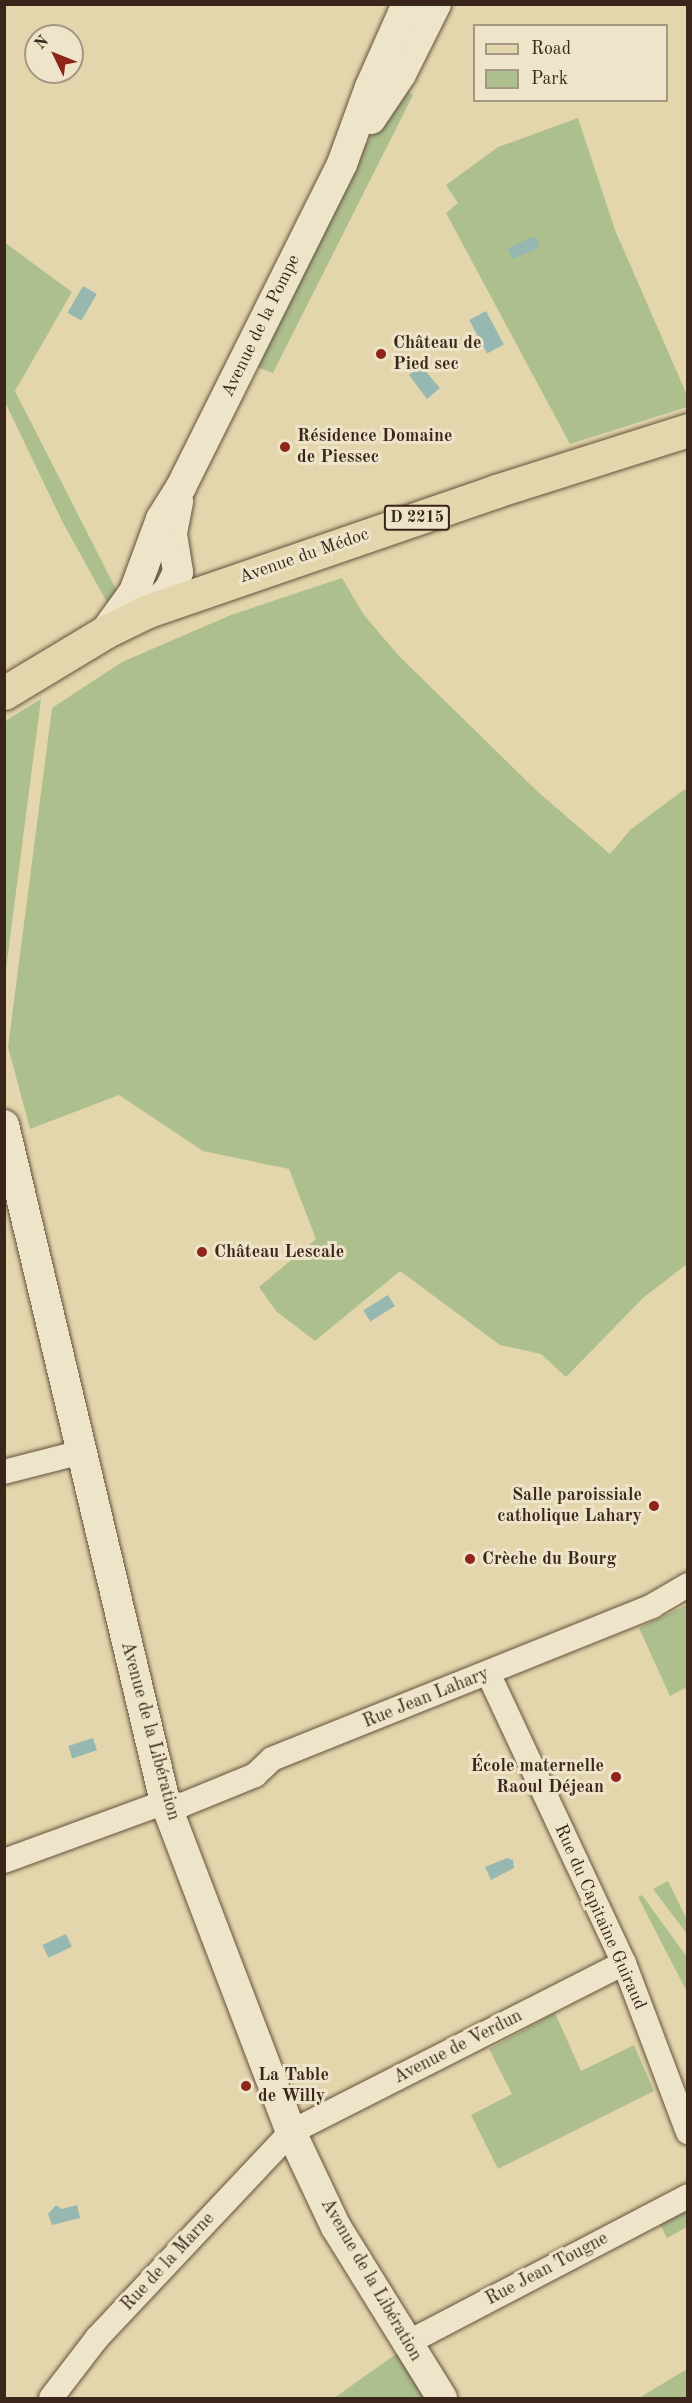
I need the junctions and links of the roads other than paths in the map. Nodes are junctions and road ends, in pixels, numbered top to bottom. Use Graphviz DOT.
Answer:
graph roads {
  1 [pos="407,4"];
  2 [pos="436,4"];
  3 [pos="342,164"];
  4 [pos="687,430"];
  5 [pos="181,487"];
  6 [pos="178,572"];
  7 [pos="222,583"];
  8 [pos="148,611"];
  9 [pos="105,632"];
  10 [pos="4,693"];
  11 [pos="4,1125"];
  12 [pos="14,1211"];
  13 [pos="82,1452"];
  14 [pos="4,1472"];
  15 [pos="687,1585"];
  16 [pos="488,1673"];
  17 [pos="165,1802"];
  18 [pos="4,1861"];
  19 [pos="624,1963"];
  20 [pos="291,2132"];
  21 [pos="687,2132"];
  22 [pos="687,2196"];
  23 [pos="407,2343"];
  24 [pos="51,2398"];
  25 [pos="442,2398"];
  1 -- 3 [label="street, Avenue de la Pompe"];
  2 -- 3 [label="street, Avenue de la Pompe"];
  3 -- 5 [label="street, Avenue de la Pompe"];
  4 -- 7 [label="main road, Avenue du Médoc / D 2215"];
  5 -- 6 [label="street, Avenue de la Pompe"];
  5 -- 9 [label="street, Avenue de la Pompe"];
  6 -- 7 [label="street"];
  6 -- 8 [label="street"];
  7 -- 8 [label="main road, Avenue du Médoc / D 2215"];
  8 -- 9 [label="main road, Avenue du Médoc / D 2215"];
  9 -- 10 [label="main road, Avenue du Médoc / D 2215"];
  11 -- 12 [label="street, Avenue de la Libération"];
  12 -- 13 [label="street, Avenue de la Libération"];
  13 -- 14 [label="street"];
  13 -- 17 [label="street, Avenue de la Libération"];
  15 -- 16 [label="street, Rue Jean Lahary"];
  16 -- 17 [label="street, Rue Jean Lahary"];
  16 -- 19 [label="street, Rue du Capitaine Guiraud"];
  17 -- 18 [label="street, Rue Jean Lahary"];
  17 -- 20 [label="street, Avenue de la Libération"];
  19 -- 20 [label="street, Avenue de Verdun"];
  19 -- 21 [label="street, Rue du Capitaine Guiraud"];
  20 -- 23 [label="street, Avenue de la Libération"];
  20 -- 24 [label="street, Rue de la Marne"];
  22 -- 23 [label="street, Rue Jean Tougne"];
  23 -- 25 [label="street, Avenue de la Libération"];
}
